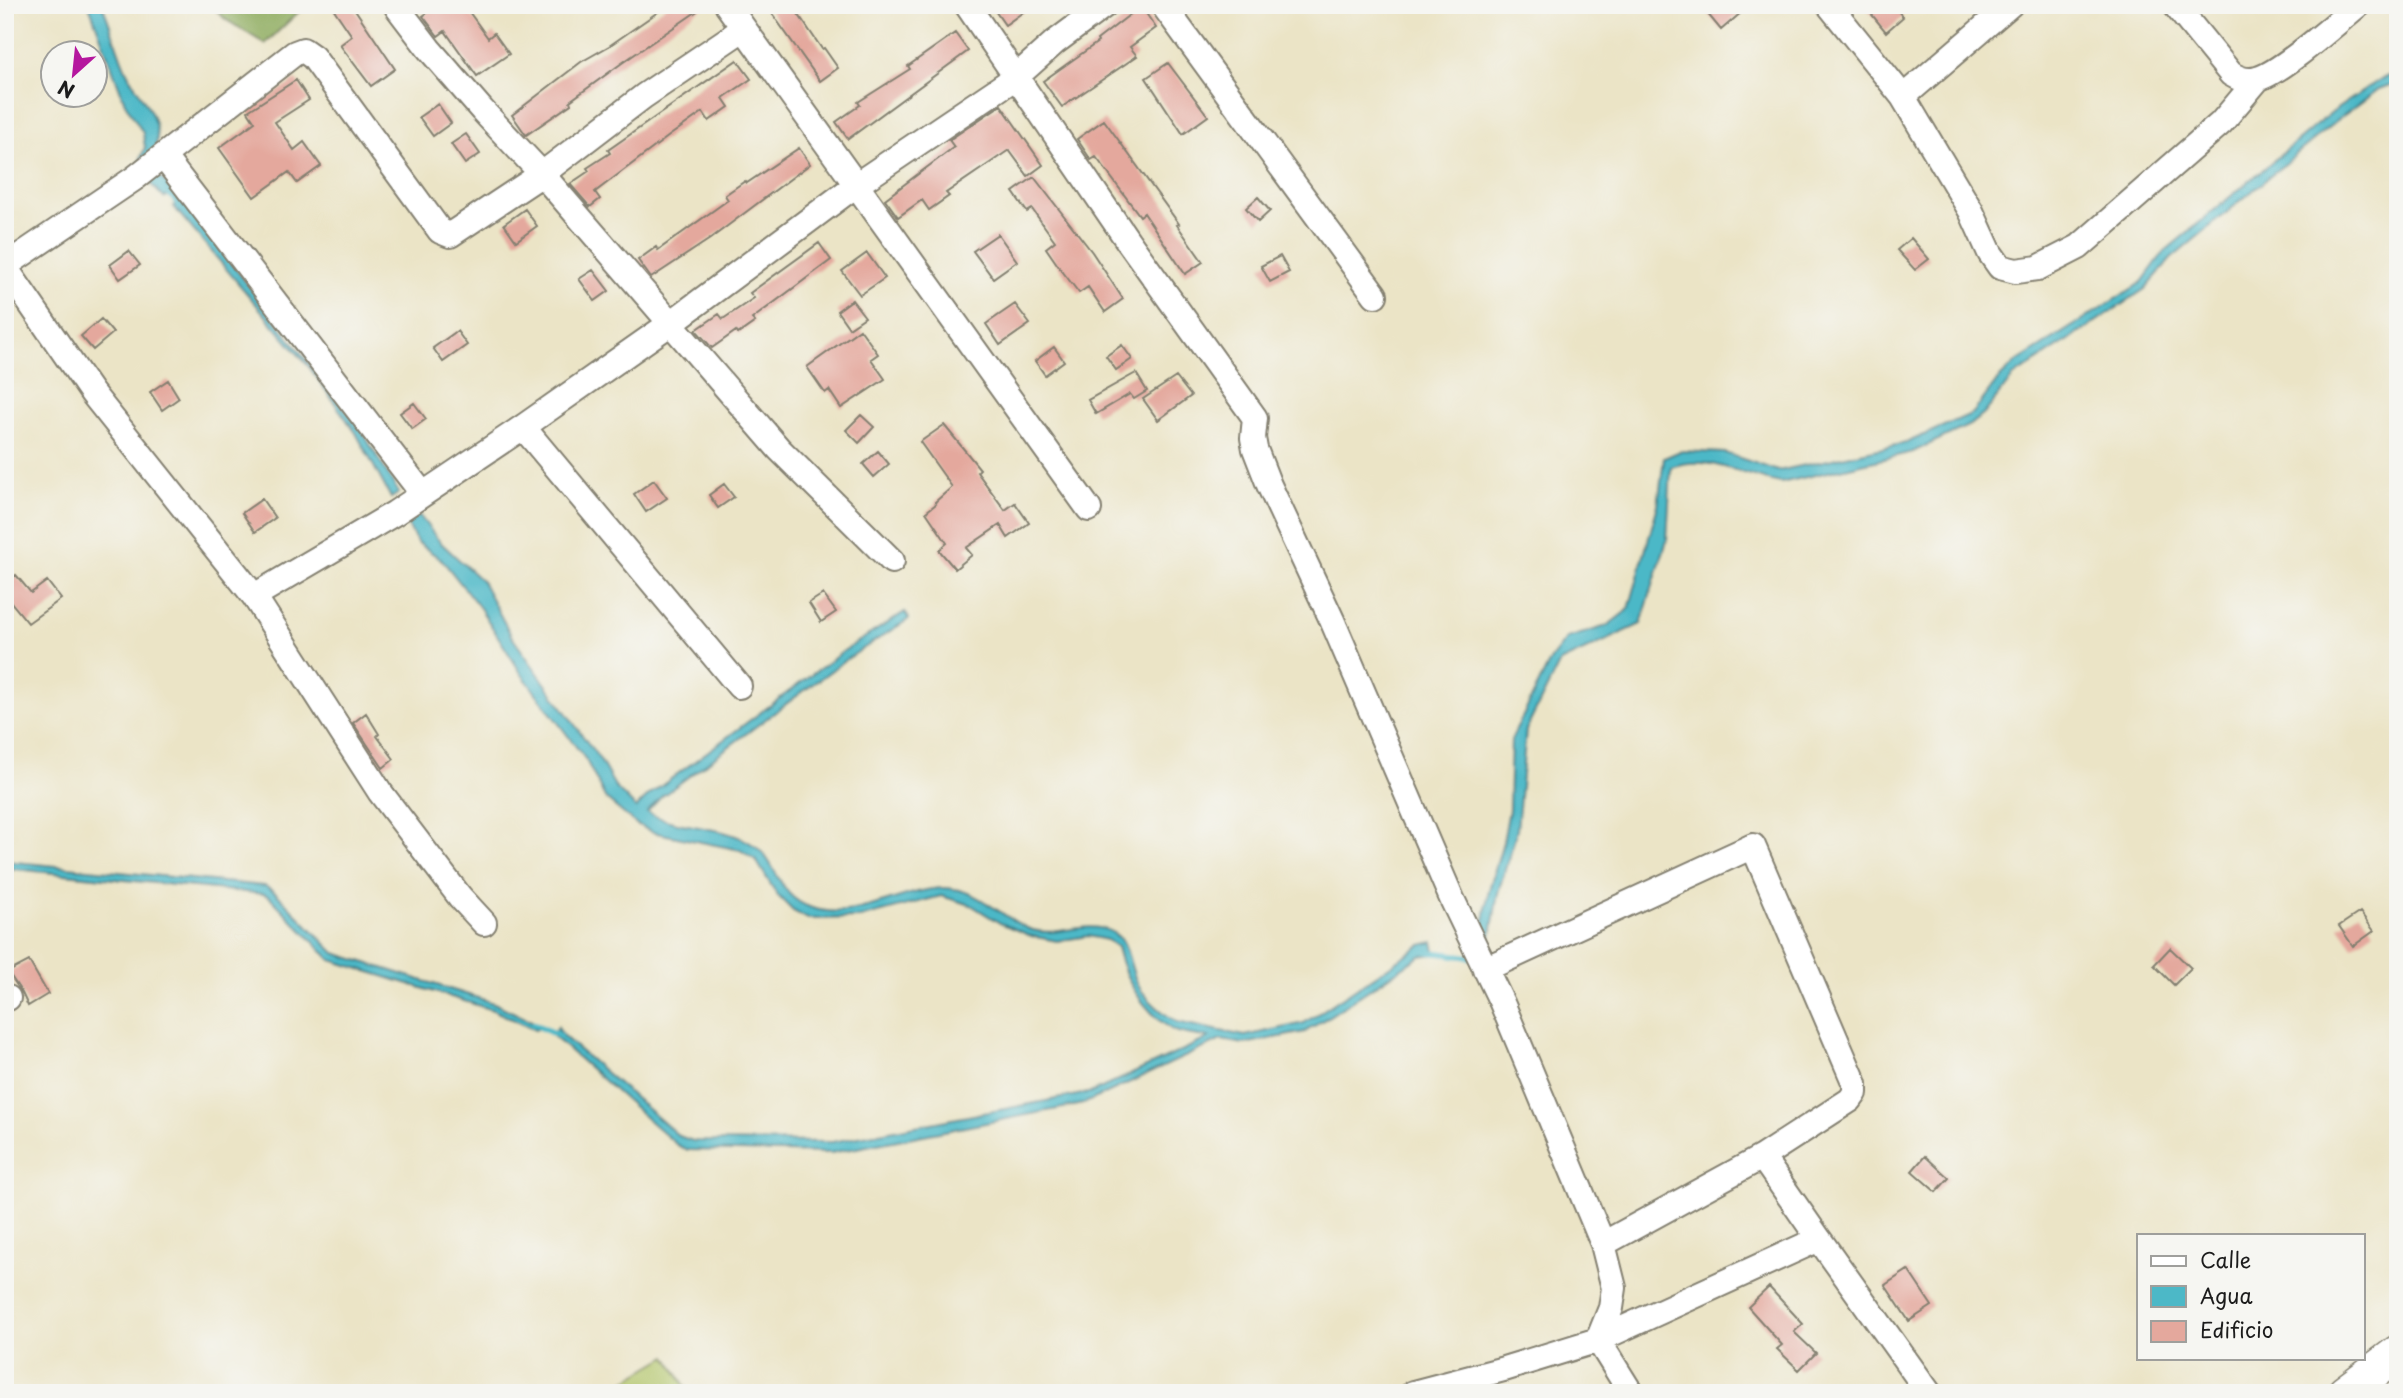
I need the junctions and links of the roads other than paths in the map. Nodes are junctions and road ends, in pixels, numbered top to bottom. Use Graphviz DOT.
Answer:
graph roads {
  1 [pos="727,5"];
  2 [pos="967,5"];
  3 [pos="1105,5"];
  4 [pos="1163,5"];
  5 [pos="1829,5"];
  6 [pos="2010,5"];
  7 [pos="2175,5"];
  8 [pos="2358,5"];
  9 [pos="397,7"];
  10 [pos="743,29"];
  11 [pos="1016,77"];
  12 [pos="2258,79"];
  13 [pos="1903,97"];
  14 [pos="150,166"];
  15 [pos="542,174"];
  16 [pos="856,185"];
  17 [pos="5,266"];
  18 [pos="1375,295"];
  19 [pos="671,323"];
  20 [pos="523,427"];
  21 [pos="409,502"];
  22 [pos="1089,509"];
  23 [pos="892,561"];
  24 [pos="254,596"];
  25 [pos="739,686"];
  26 [pos="484,923"];
  27 [pos="1482,962"];
  28 [pos="1762,1157"];
  29 [pos="1819,1239"];
  30 [pos="1604,1244"];
  31 [pos="1598,1340"];
  32 [pos="2398,1353"];
  33 [pos="1413,1393"];
  34 [pos="1631,1393"];
  35 [pos="1929,1393"];
  36 [pos="2344,1393"];
  1 -- 10 [label="street"];
  2 -- 11 [label="street"];
  3 -- 11 [label="street"];
  4 -- 18 [label="street"];
  5 -- 13 [label="street"];
  6 -- 13 [label="street"];
  7 -- 12 [label="street"];
  8 -- 12 [label="street"];
  9 -- 15 [label="street"];
  10 -- 15 [label="street"];
  10 -- 16 [label="street"];
  11 -- 16 [label="street"];
  11 -- 27 [label="street"];
  12 -- 13 [label="street"];
  14 -- 15 [label="street"];
  14 -- 17 [label="street"];
  14 -- 21 [label="street"];
  15 -- 19 [label="street"];
  16 -- 19 [label="street"];
  16 -- 22 [label="street"];
  17 -- 24 [label="street"];
  19 -- 20 [label="street"];
  19 -- 23 [label="street"];
  20 -- 21 [label="street"];
  20 -- 25 [label="street"];
  21 -- 24 [label="street"];
  24 -- 26 [label="street"];
  27 -- 28 [label="street"];
  27 -- 30 [label="street"];
  28 -- 29 [label="street"];
  28 -- 30 [label="street"];
  29 -- 31 [label="street"];
  29 -- 35 [label="street"];
  30 -- 31 [label="street"];
  31 -- 33 [label="street"];
  31 -- 34 [label="street"];
  32 -- 36 [label="main road"];
}
